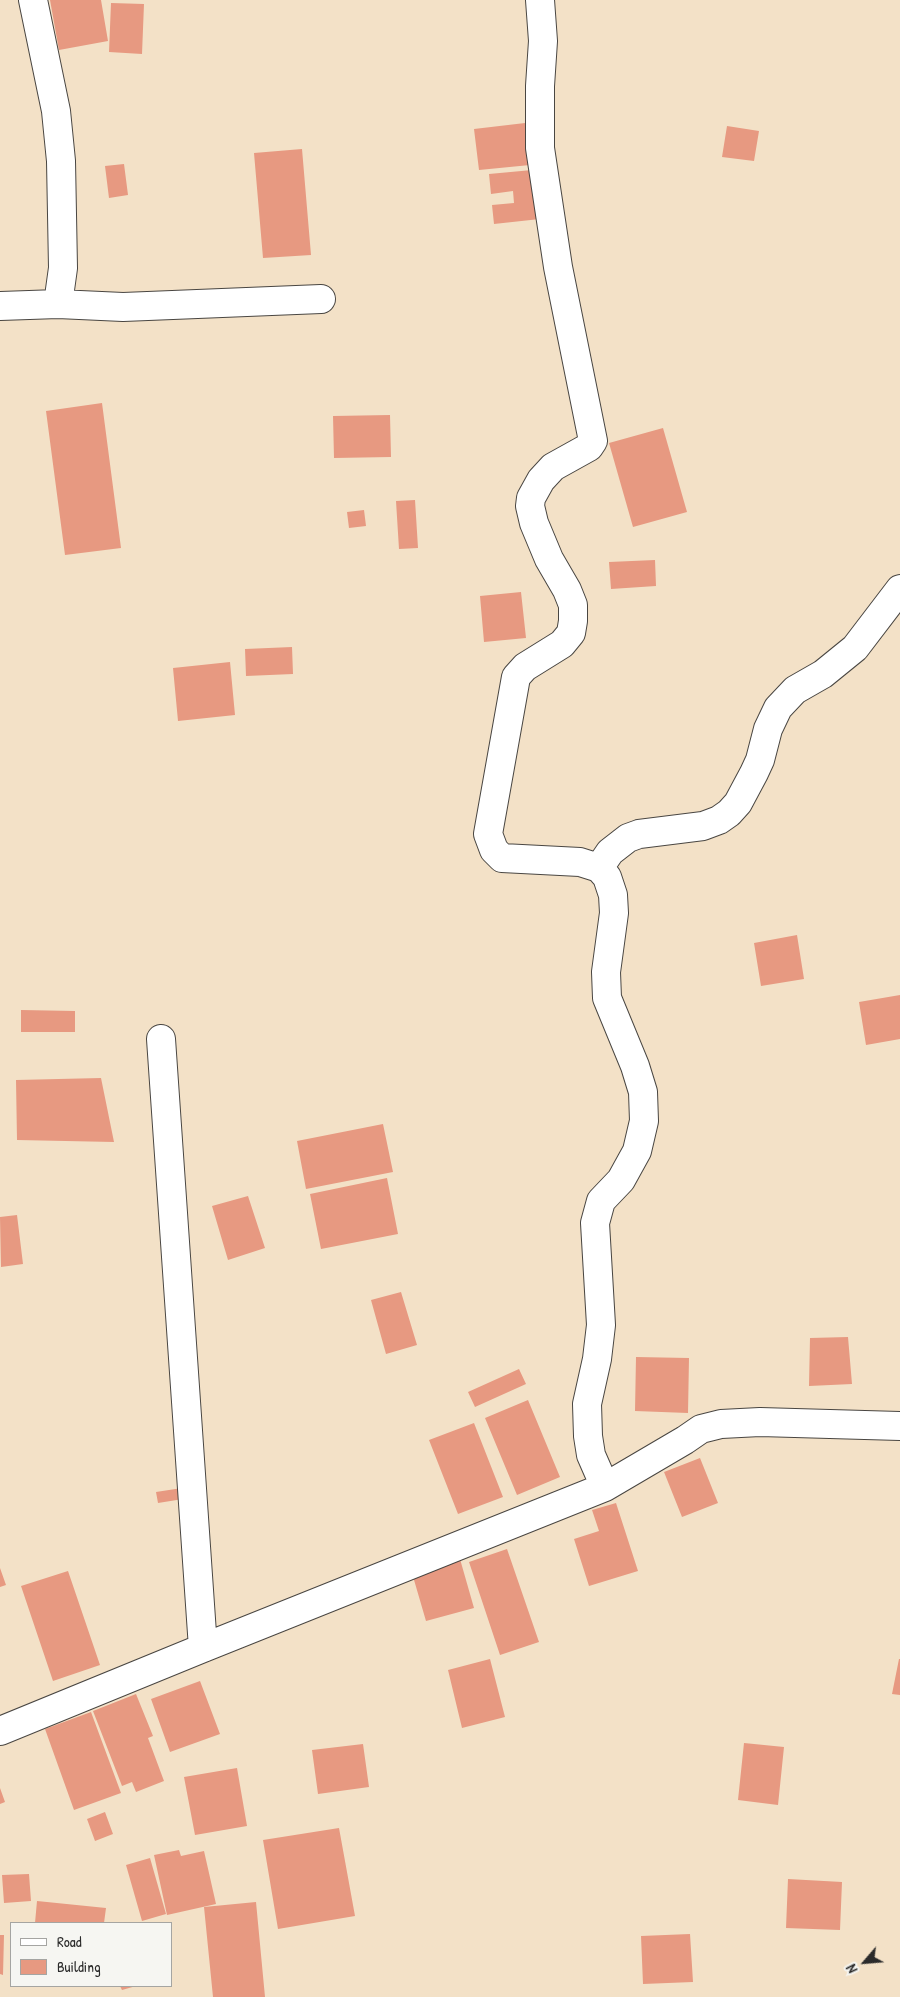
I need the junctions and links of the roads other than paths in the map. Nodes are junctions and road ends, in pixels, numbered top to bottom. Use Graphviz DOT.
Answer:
graph roads {
  1 [pos="32,0"];
  2 [pos="540,0"];
  3 [pos="321,299"];
  4 [pos="58,304"];
  5 [pos="0,306"];
  6 [pos="900,589"];
  7 [pos="600,868"];
  8 [pos="161,1040"];
  9 [pos="900,1426"];
  10 [pos="605,1487"];
  11 [pos="203,1648"];
  12 [pos="0,1731"];
  1 -- 4 [label="street"];
  2 -- 7 [label="street"];
  3 -- 4 [label="street"];
  4 -- 5 [label="street"];
  6 -- 7 [label="street"];
  7 -- 10 [label="street"];
  8 -- 11 [label="street"];
  9 -- 10 [label="street"];
  10 -- 11 [label="street"];
  11 -- 12 [label="street"];
}
